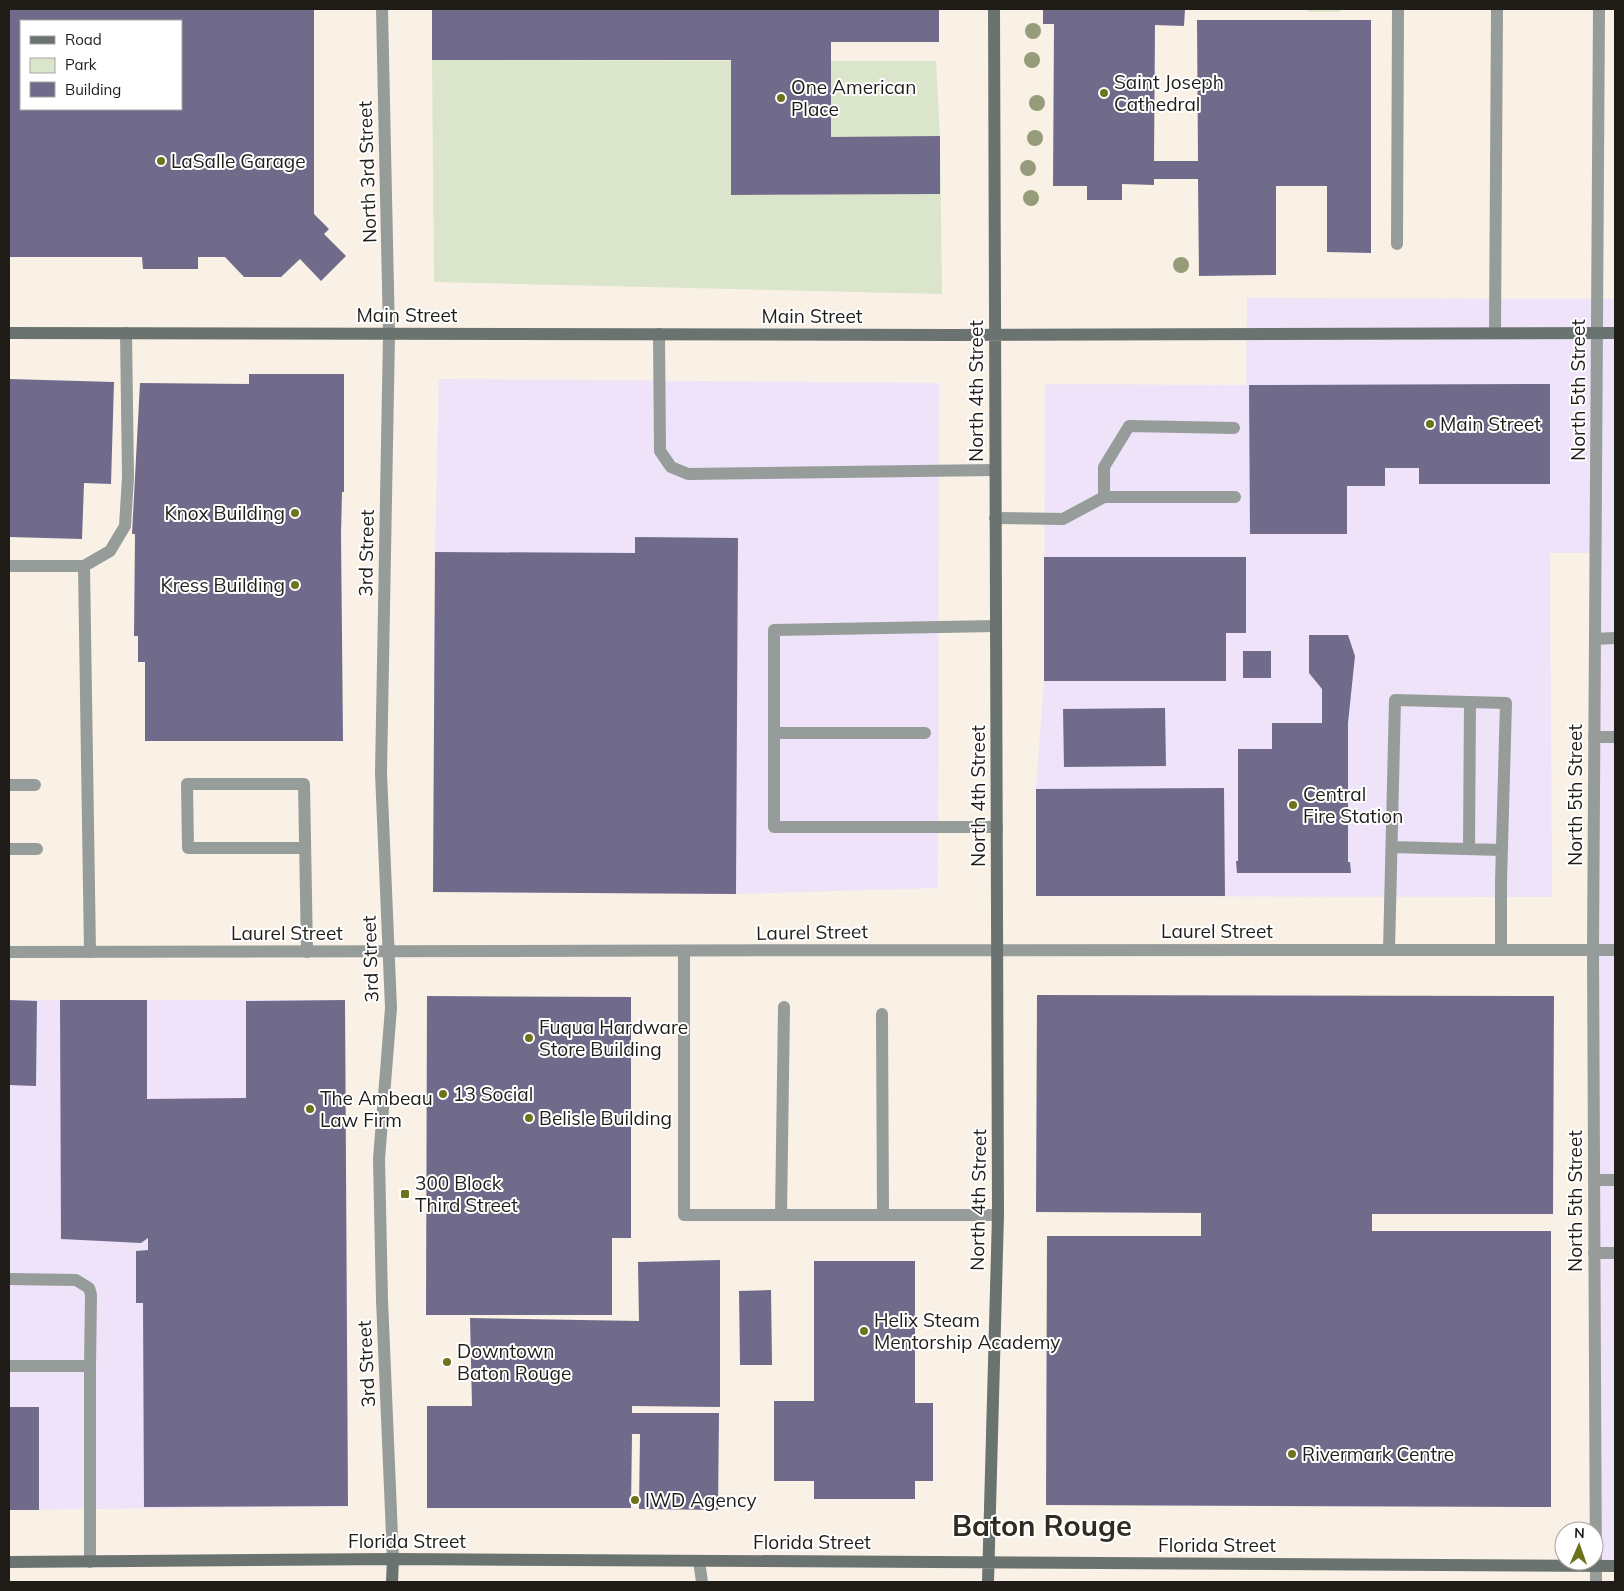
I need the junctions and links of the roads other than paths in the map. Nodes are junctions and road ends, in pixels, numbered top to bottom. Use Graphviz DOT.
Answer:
graph roads {
  1 [pos="382,9"];
  2 [pos="994,9"];
  3 [pos="1398,9"];
  4 [pos="1497,9"];
  5 [pos="1599,9"];
  6 [pos="1397,244"];
  7 [pos="9,333"];
  8 [pos="126,333"];
  9 [pos="1495,333"];
  10 [pos="1597,333"];
  11 [pos="1615,333"];
  12 [pos="389,334"];
  13 [pos="659,334"];
  14 [pos="995,335"];
  15 [pos="1234,428"];
  16 [pos="995,470"];
  17 [pos="1104,497"];
  18 [pos="1235,497"];
  19 [pos="995,518"];
  20 [pos="9,566"];
  21 [pos="84,566"];
  22 [pos="996,626"];
  23 [pos="1595,638"];
  24 [pos="1615,638"];
  25 [pos="1470,702"];
  26 [pos="774,733"];
  27 [pos="925,733"];
  28 [pos="1594,737"];
  29 [pos="1615,737"];
  30 [pos="9,785"];
  31 [pos="35,785"];
  32 [pos="997,827"];
  33 [pos="1392,847"];
  34 [pos="305,848"];
  35 [pos="9,849"];
  36 [pos="38,849"];
  37 [pos="1469,849"];
  38 [pos="1502,850"];
  39 [pos="998,948"];
  40 [pos="1389,950"];
  41 [pos="1502,950"];
  42 [pos="1593,950"];
  43 [pos="1615,950"];
  44 [pos="9,952"];
  45 [pos="90,952"];
  46 [pos="306,952"];
  47 [pos="389,952"];
  48 [pos="684,952"];
  49 [pos="784,1007"];
  50 [pos="882,1014"];
  51 [pos="1594,1180"];
  52 [pos="1615,1180"];
  53 [pos="781,1214"];
  54 [pos="998,1214"];
  55 [pos="883,1215"];
  56 [pos="1594,1253"];
  57 [pos="1615,1253"];
  58 [pos="9,1279"];
  59 [pos="9,1366"];
  60 [pos="90,1366"];
  61 [pos="1596,1521"];
  62 [pos="393,1559"];
  63 [pos="700,1560"];
  64 [pos="9,1562"];
  65 [pos="90,1562"];
  66 [pos="988,1562"];
  67 [pos="1554,1566"];
  68 [pos="392,1582"];
  69 [pos="702,1582"];
  70 [pos="988,1582"];
  1 -- 12 [label="street, North 3rd Street"];
  2 -- 14 [label="street, North 4th Street"];
  3 -- 6 [label="street"];
  4 -- 9 [label="street"];
  5 -- 10 [label="street, North 5th Street"];
  7 -- 8 [label="street, Main Street"];
  8 -- 12 [label="street, Main Street"];
  8 -- 21 [label="street"];
  9 -- 10 [label="street, Main Street"];
  9 -- 14 [label="street, Main Street"];
  10 -- 11 [label="street, Main Street"];
  10 -- 23 [label="street, North 5th Street"];
  12 -- 13 [label="street, Main Street"];
  12 -- 47 [label="street, 3rd Street"];
  13 -- 14 [label="street, Main Street"];
  13 -- 16 [label="street"];
  14 -- 16 [label="street, North 4th Street"];
  15 -- 17 [label="street"];
  16 -- 19 [label="street, North 4th Street"];
  17 -- 18 [label="street"];
  17 -- 19 [label="street"];
  19 -- 22 [label="street, North 4th Street"];
  20 -- 21 [label="street"];
  21 -- 45 [label="street"];
  22 -- 26 [label="street"];
  22 -- 32 [label="street, North 4th Street"];
  23 -- 24 [label="street"];
  23 -- 28 [label="street, North 5th Street"];
  25 -- 33 [label="street"];
  25 -- 37 [label="street"];
  25 -- 38 [label="street"];
  26 -- 27 [label="street"];
  26 -- 32 [label="street"];
  28 -- 29 [label="street"];
  28 -- 42 [label="street, North 5th Street"];
  30 -- 31 [label="street"];
  32 -- 39 [label="street, North 4th Street"];
  33 -- 37 [label="street"];
  33 -- 40 [label="street"];
  34 -- 34 [label="street"];
  34 -- 46 [label="street"];
  35 -- 36 [label="street"];
  37 -- 38 [label="street"];
  38 -- 41 [label="street"];
  39 -- 40 [label="street, Laurel Street"];
  39 -- 48 [label="street, Laurel Street"];
  39 -- 54 [label="street, North 4th Street"];
  40 -- 41 [label="street, Laurel Street"];
  41 -- 42 [label="street, Laurel Street"];
  42 -- 43 [label="street, Laurel Street"];
  42 -- 51 [label="street, North 5th Street"];
  44 -- 45 [label="street, Laurel Street"];
  45 -- 46 [label="street, Laurel Street"];
  46 -- 47 [label="street, Laurel Street"];
  47 -- 48 [label="street, Laurel Street"];
  47 -- 62 [label="street, 3rd Street"];
  48 -- 53 [label="street"];
  49 -- 53 [label="street"];
  50 -- 55 [label="street"];
  51 -- 52 [label="street"];
  51 -- 56 [label="street, North 5th Street"];
  53 -- 55 [label="street"];
  54 -- 55 [label="street"];
  54 -- 66 [label="street, North 4th Street"];
  56 -- 57 [label="street"];
  56 -- 61 [label="street, North 5th Street"];
  58 -- 60 [label="street"];
  59 -- 60 [label="street"];
  60 -- 65 [label="street"];
  62 -- 63 [label="street, Florida Street"];
  62 -- 65 [label="street, Florida Street"];
  62 -- 68 [label="street, 3rd Street"];
  63 -- 66 [label="street, Florida Street"];
  63 -- 69 [label="street"];
  64 -- 65 [label="street, Florida Street"];
  66 -- 67 [label="street, Florida Street"];
  66 -- 70 [label="street, North 4th Street"];
}
